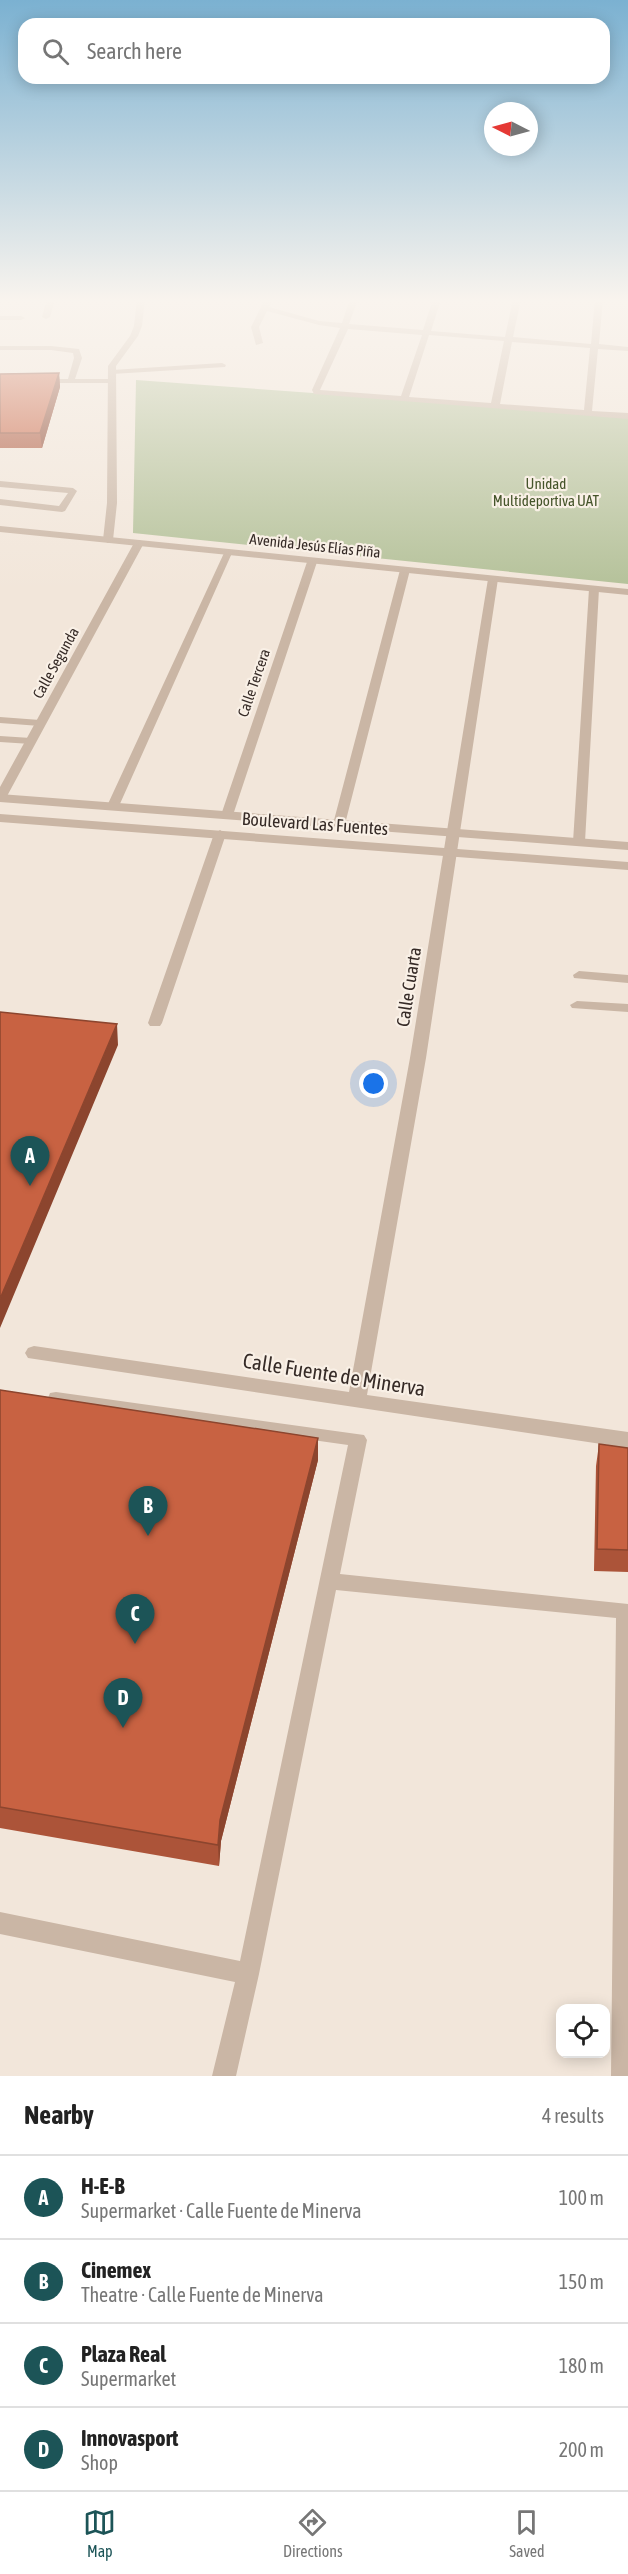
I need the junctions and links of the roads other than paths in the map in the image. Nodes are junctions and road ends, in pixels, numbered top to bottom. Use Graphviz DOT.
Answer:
graph roads {
  1 [pos="112,396"];
  2 [pos="356,396"];
  3 [pos="405,396"];
  4 [pos="497,396"];
  5 [pos="590,396"];
  6 [pos="404,400"];
  7 [pos="495,406"];
  8 [pos="588,413"];
  9 [pos="628,416"];
  10 [pos="0,484"];
  11 [pos="0,502"];
  12 [pos="0,529"];
  13 [pos="108,540"];
  14 [pos="139,543"];
  15 [pos="228,553"];
  16 [pos="312,562"];
  17 [pos="405,570"];
  18 [pos="493,579"];
  19 [pos="594,589"];
  20 [pos="628,592"];
  21 [pos="0,720"];
  22 [pos="40,723"];
  23 [pos="0,739"];
  24 [pos="31,741"];
  25 [pos="0,798"];
  26 [pos="113,806"];
  27 [pos="227,815"];
  28 [pos="0,818"];
  29 [pos="339,824"];
  30 [pos="452,832"];
  31 [pos="220,834"];
  32 [pos="579,842"];
  33 [pos="628,846"];
  34 [pos="450,852"];
  35 [pos="628,866"];
  36 [pos="579,975"];
  37 [pos="628,979"];
  38 [pos="577,1005"];
  39 [pos="628,1008"];
  40 [pos="155,1023"];
  41 [pos="34,1353"];
  42 [pos="35,1395"];
  43 [pos="357,1400"];
  44 [pos="628,1440"];
  45 [pos="328,1581"];
  46 [pos="0,1923"];
  47 [pos="248,1974"];
  48 [pos="224,2076"];
  49 [pos="623,2076"];
  1 -- 13 [label="street"];
  2 -- 6 [label="street"];
  3 -- 6 [label="street"];
  4 -- 7 [label="street"];
  5 -- 8 [label="street"];
  6 -- 7 [label="street"];
  7 -- 8 [label="street"];
  8 -- 9 [label="street"];
  10 -- 11 [label="lane"];
  12 -- 13 [label="street, Avenida Jesús Elías Piña"];
  13 -- 14 [label="street, Avenida Jesús Elías Piña"];
  14 -- 15 [label="street, Avenida Jesús Elías Piña"];
  14 -- 22 [label="street, Calle Segunda"];
  15 -- 16 [label="street, Avenida Jesús Elías Piña"];
  15 -- 26 [label="lane"];
  16 -- 17 [label="street, Avenida Jesús Elías Piña"];
  16 -- 27 [label="street, Calle Tercera"];
  17 -- 18 [label="street, Avenida Jesús Elías Piña"];
  17 -- 29 [label="lane"];
  18 -- 19 [label="street, Avenida Jesús Elías Piña"];
  18 -- 30 [label="street, Calle Cuarta"];
  19 -- 20 [label="street, Avenida Jesús Elías Piña"];
  19 -- 32 [label="lane"];
  21 -- 22 [label="lane"];
  22 -- 24 [label="street, Calle Segunda"];
  23 -- 24 [label="lane"];
  24 -- 25 [label="street, Calle Segunda"];
  25 -- 26 [label="street, Boulevard Las Fuentes"];
  26 -- 27 [label="street, Boulevard Las Fuentes"];
  27 -- 29 [label="street, Boulevard Las Fuentes"];
  28 -- 31 [label="street, Boulevard Las Fuentes"];
  29 -- 30 [label="street, Boulevard Las Fuentes"];
  30 -- 32 [label="street, Boulevard Las Fuentes"];
  30 -- 34 [label="street, Calle Cuarta"];
  31 -- 34 [label="street, Boulevard Las Fuentes"];
  31 -- 40 [label="street"];
  32 -- 33 [label="street, Boulevard Las Fuentes"];
  34 -- 35 [label="street, Boulevard Las Fuentes"];
  34 -- 43 [label="street, Calle Cuarta"];
  36 -- 37 [label="lane"];
  38 -- 39 [label="lane"];
  41 -- 43 [label="street, Calle Fuente de Minerva"];
  42 -- 45 [label="lane"];
  43 -- 44 [label="street, Calle Fuente de Minerva"];
  45 -- 47 [label="lane"];
  45 -- 49 [label="lane"];
  46 -- 47 [label="lane"];
  47 -- 48 [label="lane"];
}
